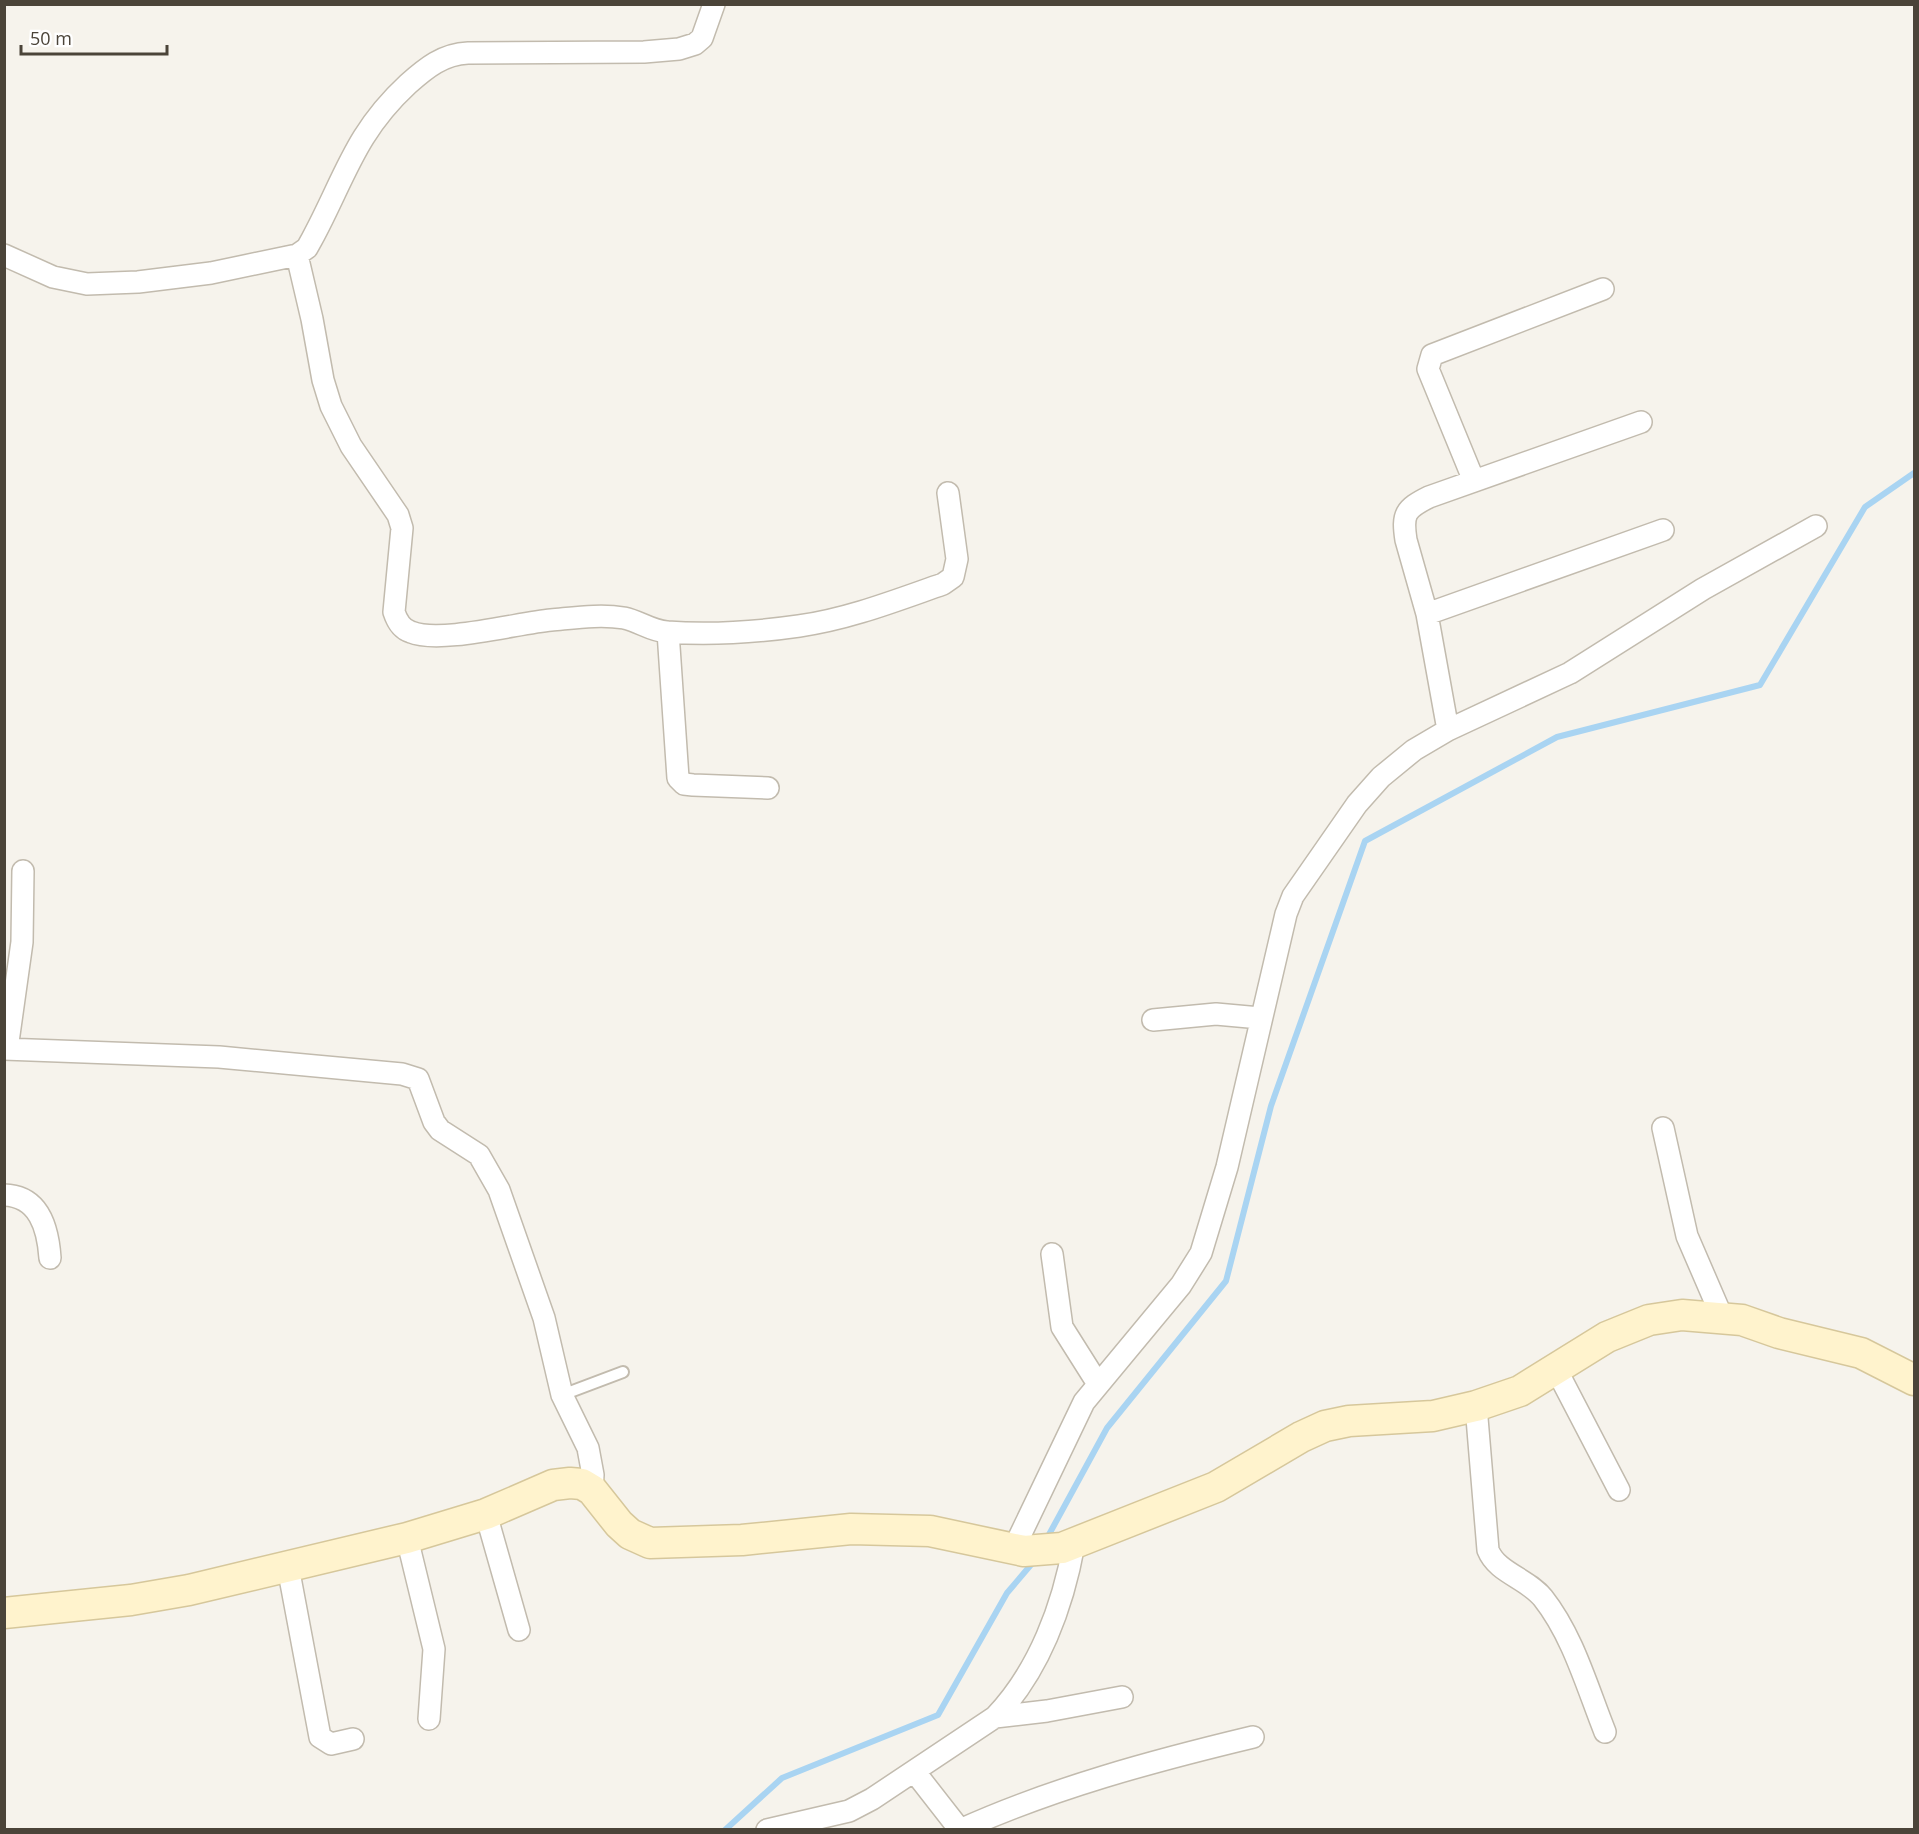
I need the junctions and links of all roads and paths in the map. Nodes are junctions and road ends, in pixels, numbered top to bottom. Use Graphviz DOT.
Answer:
graph roads {
  1 [pos="714,4"];
  2 [pos="4,255"];
  3 [pos="297,255"];
  4 [pos="1603,289"];
  5 [pos="1641,422"];
  6 [pos="1473,482"];
  7 [pos="948,493"];
  8 [pos="1816,526"];
  9 [pos="1663,530"];
  10 [pos="1426,614"];
  11 [pos="668,632"];
  12 [pos="1448,730"];
  13 [pos="768,788"];
  14 [pos="23,871"];
  15 [pos="1260,1018"];
  16 [pos="1153,1020"];
  17 [pos="6,1049"];
  18 [pos="1663,1128"];
  19 [pos="4,1195"];
  20 [pos="1052,1254"];
  21 [pos="50,1258"];
  22 [pos="1722,1317"];
  23 [pos="1556,1369"];
  24 [pos="623,1372"];
  25 [pos="1914,1380"];
  26 [pos="1098,1384"];
  27 [pos="562,1395"];
  28 [pos="1476,1406"];
  29 [pos="592,1490"];
  30 [pos="1619,1490"];
  31 [pos="486,1514"];
  32 [pos="407,1538"];
  33 [pos="1068,1546"];
  34 [pos="1019,1549"];
  35 [pos="288,1567"];
  36 [pos="4,1613"];
  37 [pos="519,1630"];
  38 [pos="1122,1697"];
  39 [pos="995,1716"];
  40 [pos="429,1719"];
  41 [pos="1605,1732"];
  42 [pos="1253,1737"];
  43 [pos="353,1739"];
  44 [pos="914,1771"];
  45 [pos="831,1822"];
  46 [pos="767,1830"];
  1 -- 3 [label="street"];
  2 -- 3 [label="street"];
  3 -- 11 [label="street"];
  4 -- 6 [label="street"];
  5 -- 6 [label="street"];
  6 -- 10 [label="street"];
  7 -- 11 [label="street"];
  8 -- 12 [label="street"];
  9 -- 10 [label="street"];
  10 -- 12 [label="street"];
  11 -- 13 [label="street"];
  12 -- 15 [label="street"];
  14 -- 17 [label="street"];
  15 -- 16 [label="street"];
  15 -- 26 [label="street"];
  17 -- 27 [label="street"];
  18 -- 22 [label="street"];
  19 -- 21 [label="street"];
  20 -- 26 [label="street"];
  22 -- 23 [label="street"];
  22 -- 25 [label="street"];
  23 -- 28 [label="street"];
  23 -- 30 [label="street"];
  24 -- 27 [label="lane"];
  26 -- 34 [label="street"];
  27 -- 29 [label="street"];
  28 -- 33 [label="street"];
  28 -- 41 [label="street"];
  29 -- 31 [label="street"];
  29 -- 34 [label="street"];
  31 -- 32 [label="street"];
  31 -- 37 [label="street"];
  32 -- 35 [label="street"];
  32 -- 40 [label="street"];
  33 -- 34 [label="street"];
  33 -- 39 [label="street"];
  35 -- 36 [label="street"];
  35 -- 43 [label="street"];
  38 -- 39 [label="street"];
  39 -- 44 [label="street"];
  42 -- 44 [label="street"];
  44 -- 45 [label="street"];
  45 -- 46 [label="street"];
}
